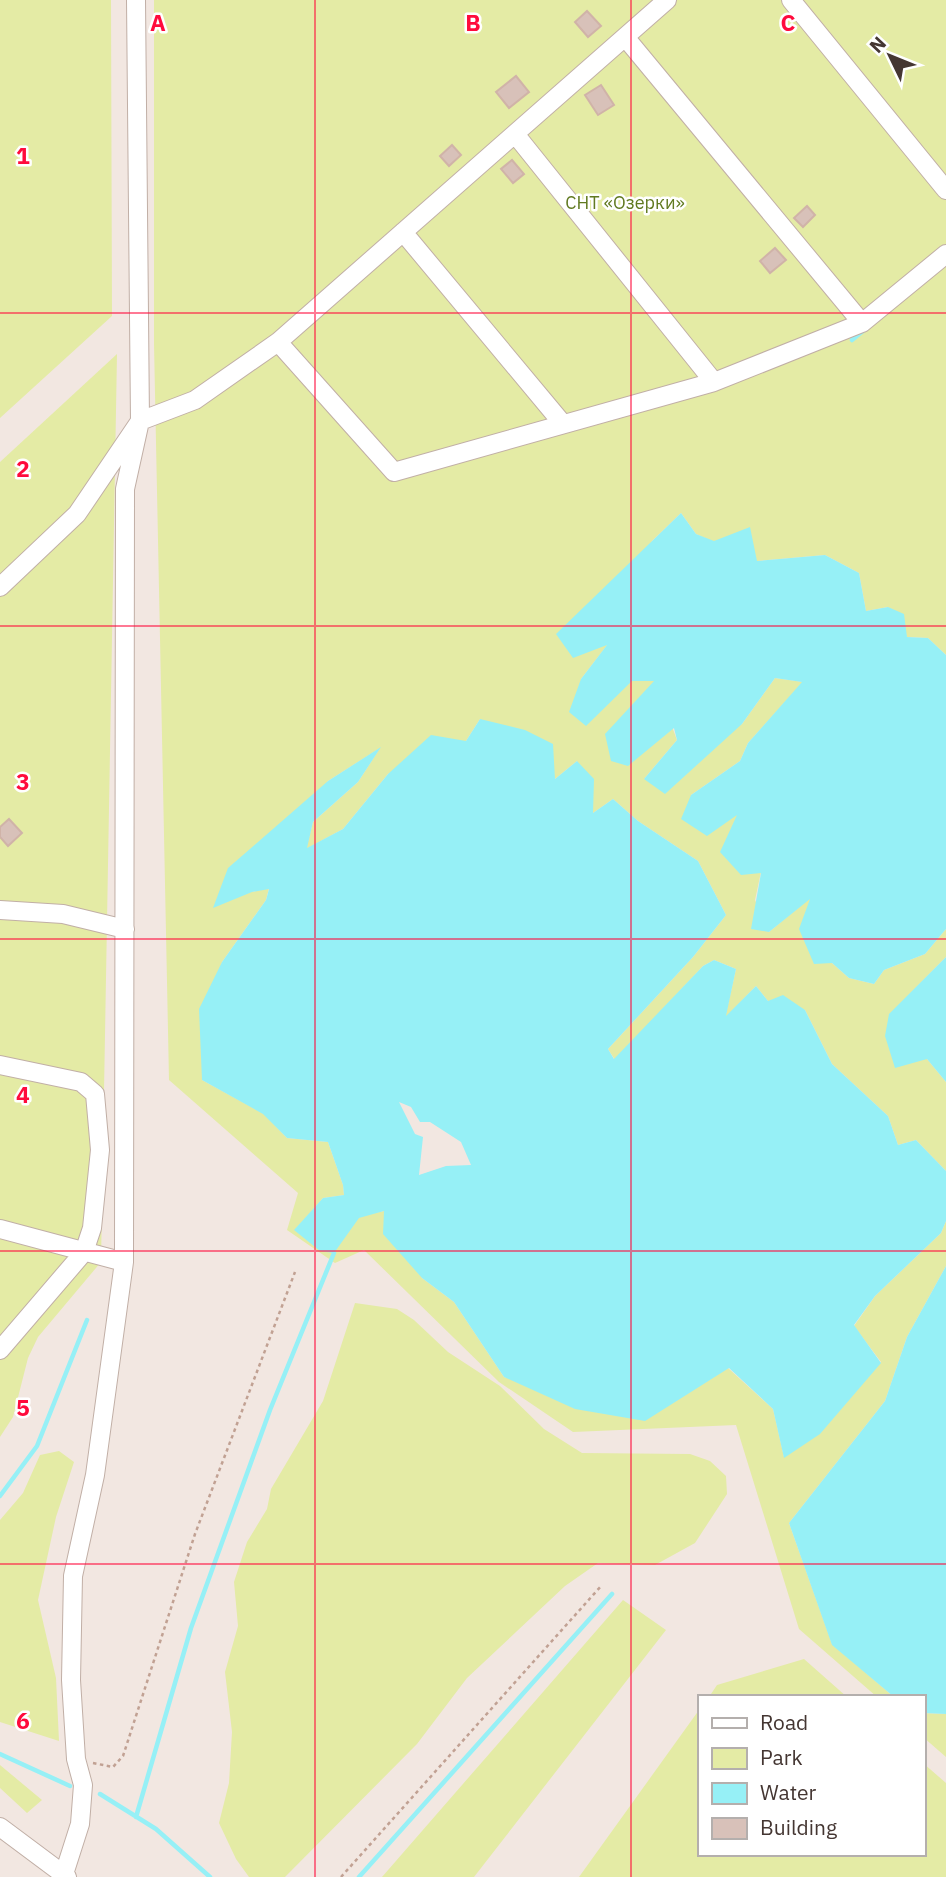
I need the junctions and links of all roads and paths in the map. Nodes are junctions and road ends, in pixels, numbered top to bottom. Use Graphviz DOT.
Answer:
graph roads {
  1 [pos="136,0"];
  2 [pos="667,0"];
  3 [pos="791,0"];
  4 [pos="625,37"];
  5 [pos="514,134"];
  6 [pos="946,190"];
  7 [pos="403,232"];
  8 [pos="946,254"];
  9 [pos="862,323"];
  10 [pos="278,342"];
  11 [pos="714,382"];
  12 [pos="140,421"];
  13 [pos="564,424"];
  14 [pos="0,587"];
  15 [pos="0,910"];
  16 [pos="125,929"];
  17 [pos="0,1065"];
  18 [pos="0,1230"];
  19 [pos="84,1252"];
  20 [pos="124,1262"];
  21 [pos="295,1272"];
  22 [pos="0,1350"];
  23 [pos="601,1584"];
  24 [pos="76,1759"];
  25 [pos="0,1827"];
  26 [pos="65,1876"];
  27 [pos="341,1877"];
  1 -- 12 [label="street"];
  2 -- 4 [label="street"];
  3 -- 6 [label="street"];
  4 -- 5 [label="street"];
  4 -- 9 [label="street"];
  5 -- 7 [label="street"];
  5 -- 11 [label="street"];
  7 -- 10 [label="street"];
  7 -- 13 [label="street"];
  8 -- 9 [label="street"];
  9 -- 11 [label="street"];
  10 -- 12 [label="street"];
  10 -- 13 [label="street"];
  11 -- 13 [label="street"];
  12 -- 14 [label="street"];
  12 -- 16 [label="street"];
  15 -- 16 [label="street"];
  16 -- 20 [label="street"];
  17 -- 19 [label="street"];
  18 -- 19 [label="street"];
  19 -- 20 [label="street"];
  19 -- 22 [label="street"];
  20 -- 24 [label="street"];
  21 -- 24 [label="path"];
  23 -- 27 [label="path"];
  24 -- 26 [label="street"];
  25 -- 26 [label="street"];
}
